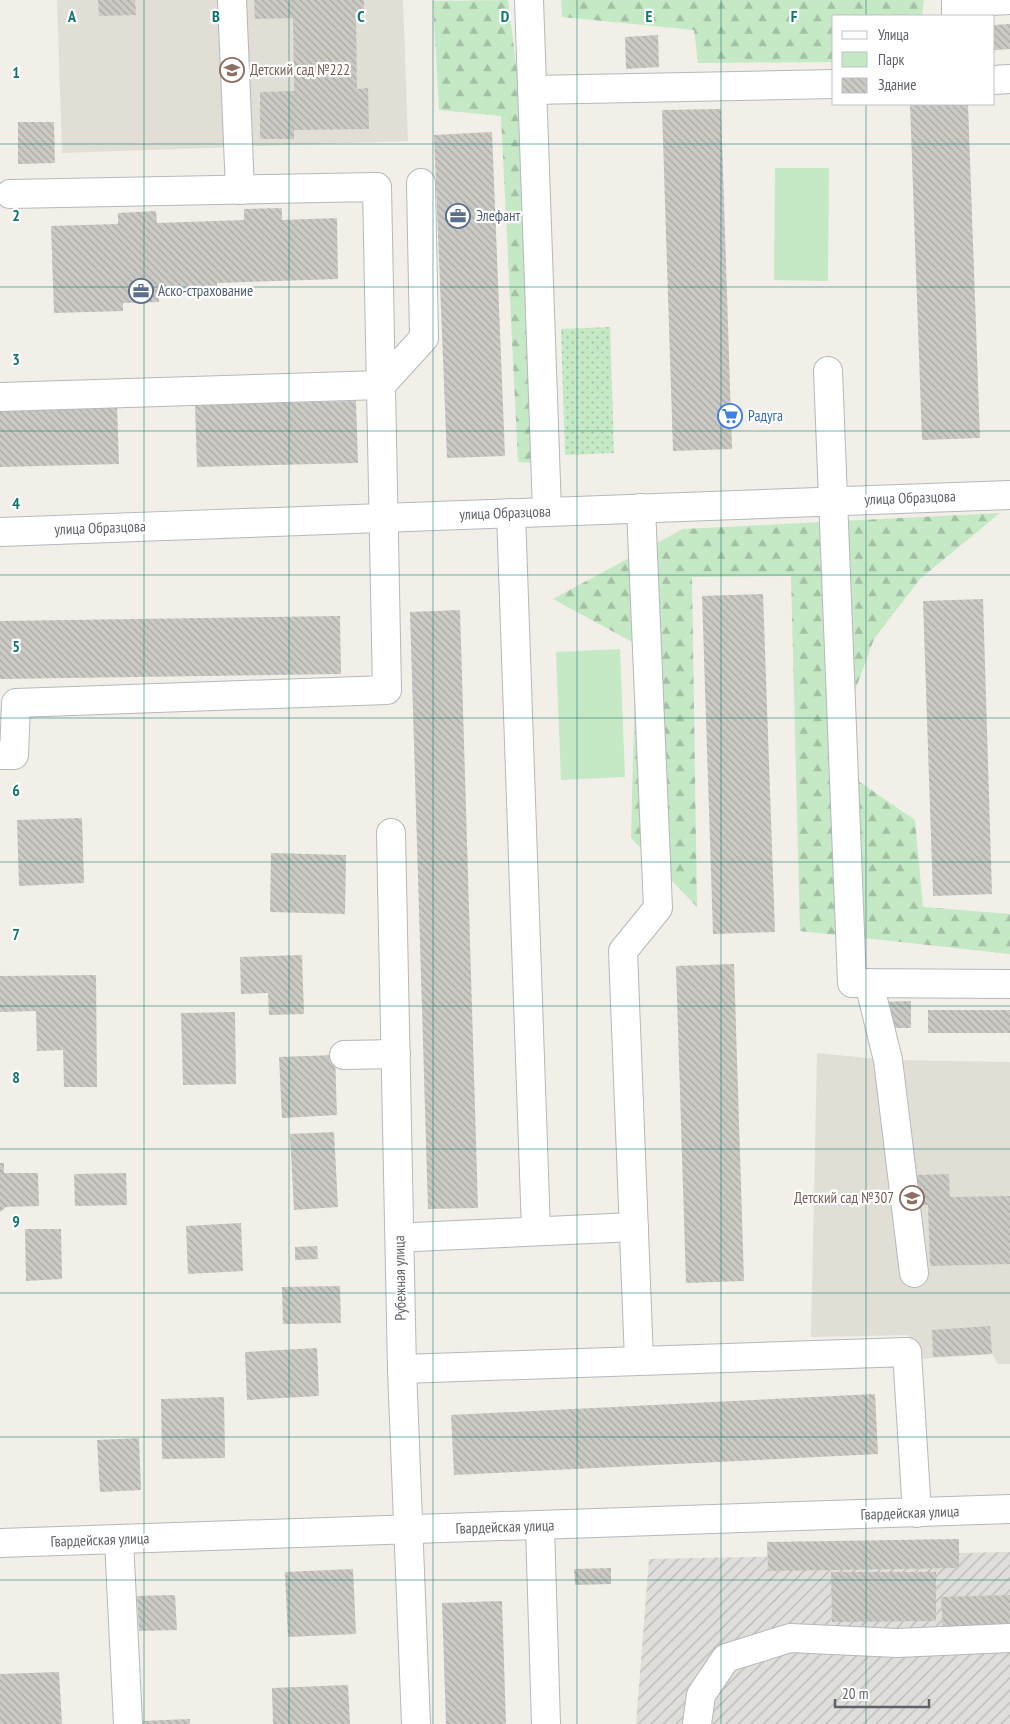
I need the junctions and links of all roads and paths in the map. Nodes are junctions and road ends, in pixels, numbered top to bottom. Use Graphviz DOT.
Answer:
graph roads {
  1 [pos="232,0"];
  2 [pos="529,0"];
  3 [pos="1009,0"];
  4 [pos="956,15"];
  5 [pos="1010,79"];
  6 [pos="995,80"];
  7 [pos="832,84"];
  8 [pos="532,90"];
  9 [pos="421,183"];
  10 [pos="240,190"];
  11 [pos="10,194"];
  12 [pos="828,371"];
  13 [pos="380,385"];
  14 [pos="0,397"];
  15 [pos="1010,495"];
  16 [pos="833,501"];
  17 [pos="641,508"];
  18 [pos="547,511"];
  19 [pos="511,513"];
  20 [pos="383,518"];
  21 [pos="0,532"];
  22 [pos="8,698"];
  23 [pos="0,755"];
  24 [pos="391,833"];
  25 [pos="869,983"];
  26 [pos="1010,984"];
  27 [pos="396,1054"];
  28 [pos="344,1055"];
  29 [pos="634,1226"];
  30 [pos="536,1231"];
  31 [pos="414,1237"];
  32 [pos="914,1273"];
  33 [pos="639,1360"];
  34 [pos="402,1369"];
  35 [pos="1010,1509"];
  36 [pos="917,1512"];
  37 [pos="540,1526"];
  38 [pos="407,1530"];
  39 [pos="119,1540"];
  40 [pos="0,1544"];
  41 [pos="1010,1638"];
  42 [pos="128,1724"];
  43 [pos="416,1724"];
  44 [pos="546,1724"];
  45 [pos="697,1724"];
  1 -- 10 [label="street"];
  2 -- 8 [label="street"];
  3 -- 4 [label="street"];
  5 -- 6 [label="street"];
  7 -- 8 [label="street"];
  8 -- 18 [label="street"];
  9 -- 13 [label="street"];
  10 -- 11 [label="street"];
  10 -- 13 [label="street"];
  12 -- 16 [label="street"];
  13 -- 14 [label="street"];
  13 -- 20 [label="street"];
  15 -- 16 [label="street, улица Образцова"];
  16 -- 17 [label="street, улица Образцова"];
  16 -- 25 [label="street"];
  17 -- 18 [label="street, улица Образцова"];
  17 -- 29 [label="street"];
  18 -- 19 [label="street, улица Образцова"];
  19 -- 20 [label="street, улица Образцова"];
  19 -- 30 [label="street"];
  20 -- 21 [label="street, улица Образцова"];
  20 -- 22 [label="street"];
  22 -- 23 [label="street"];
  24 -- 27 [label="street, Рубежная улица"];
  25 -- 26 [label="street"];
  25 -- 32 [label="street"];
  27 -- 28 [label="street"];
  27 -- 34 [label="street, Рубежная улица"];
  29 -- 30 [label="street"];
  29 -- 33 [label="street"];
  30 -- 31 [label="street"];
  33 -- 34 [label="street"];
  33 -- 36 [label="street"];
  34 -- 38 [label="street, Рубежная улица"];
  35 -- 36 [label="street, Гвардейская улица"];
  36 -- 37 [label="street, Гвардейская улица"];
  37 -- 38 [label="street, Гвардейская улица"];
  37 -- 44 [label="street"];
  38 -- 39 [label="street, Гвардейская улица"];
  38 -- 43 [label="street, Рубежная улица"];
  39 -- 40 [label="street, Гвардейская улица"];
  39 -- 42 [label="street"];
  41 -- 45 [label="street"];
}
